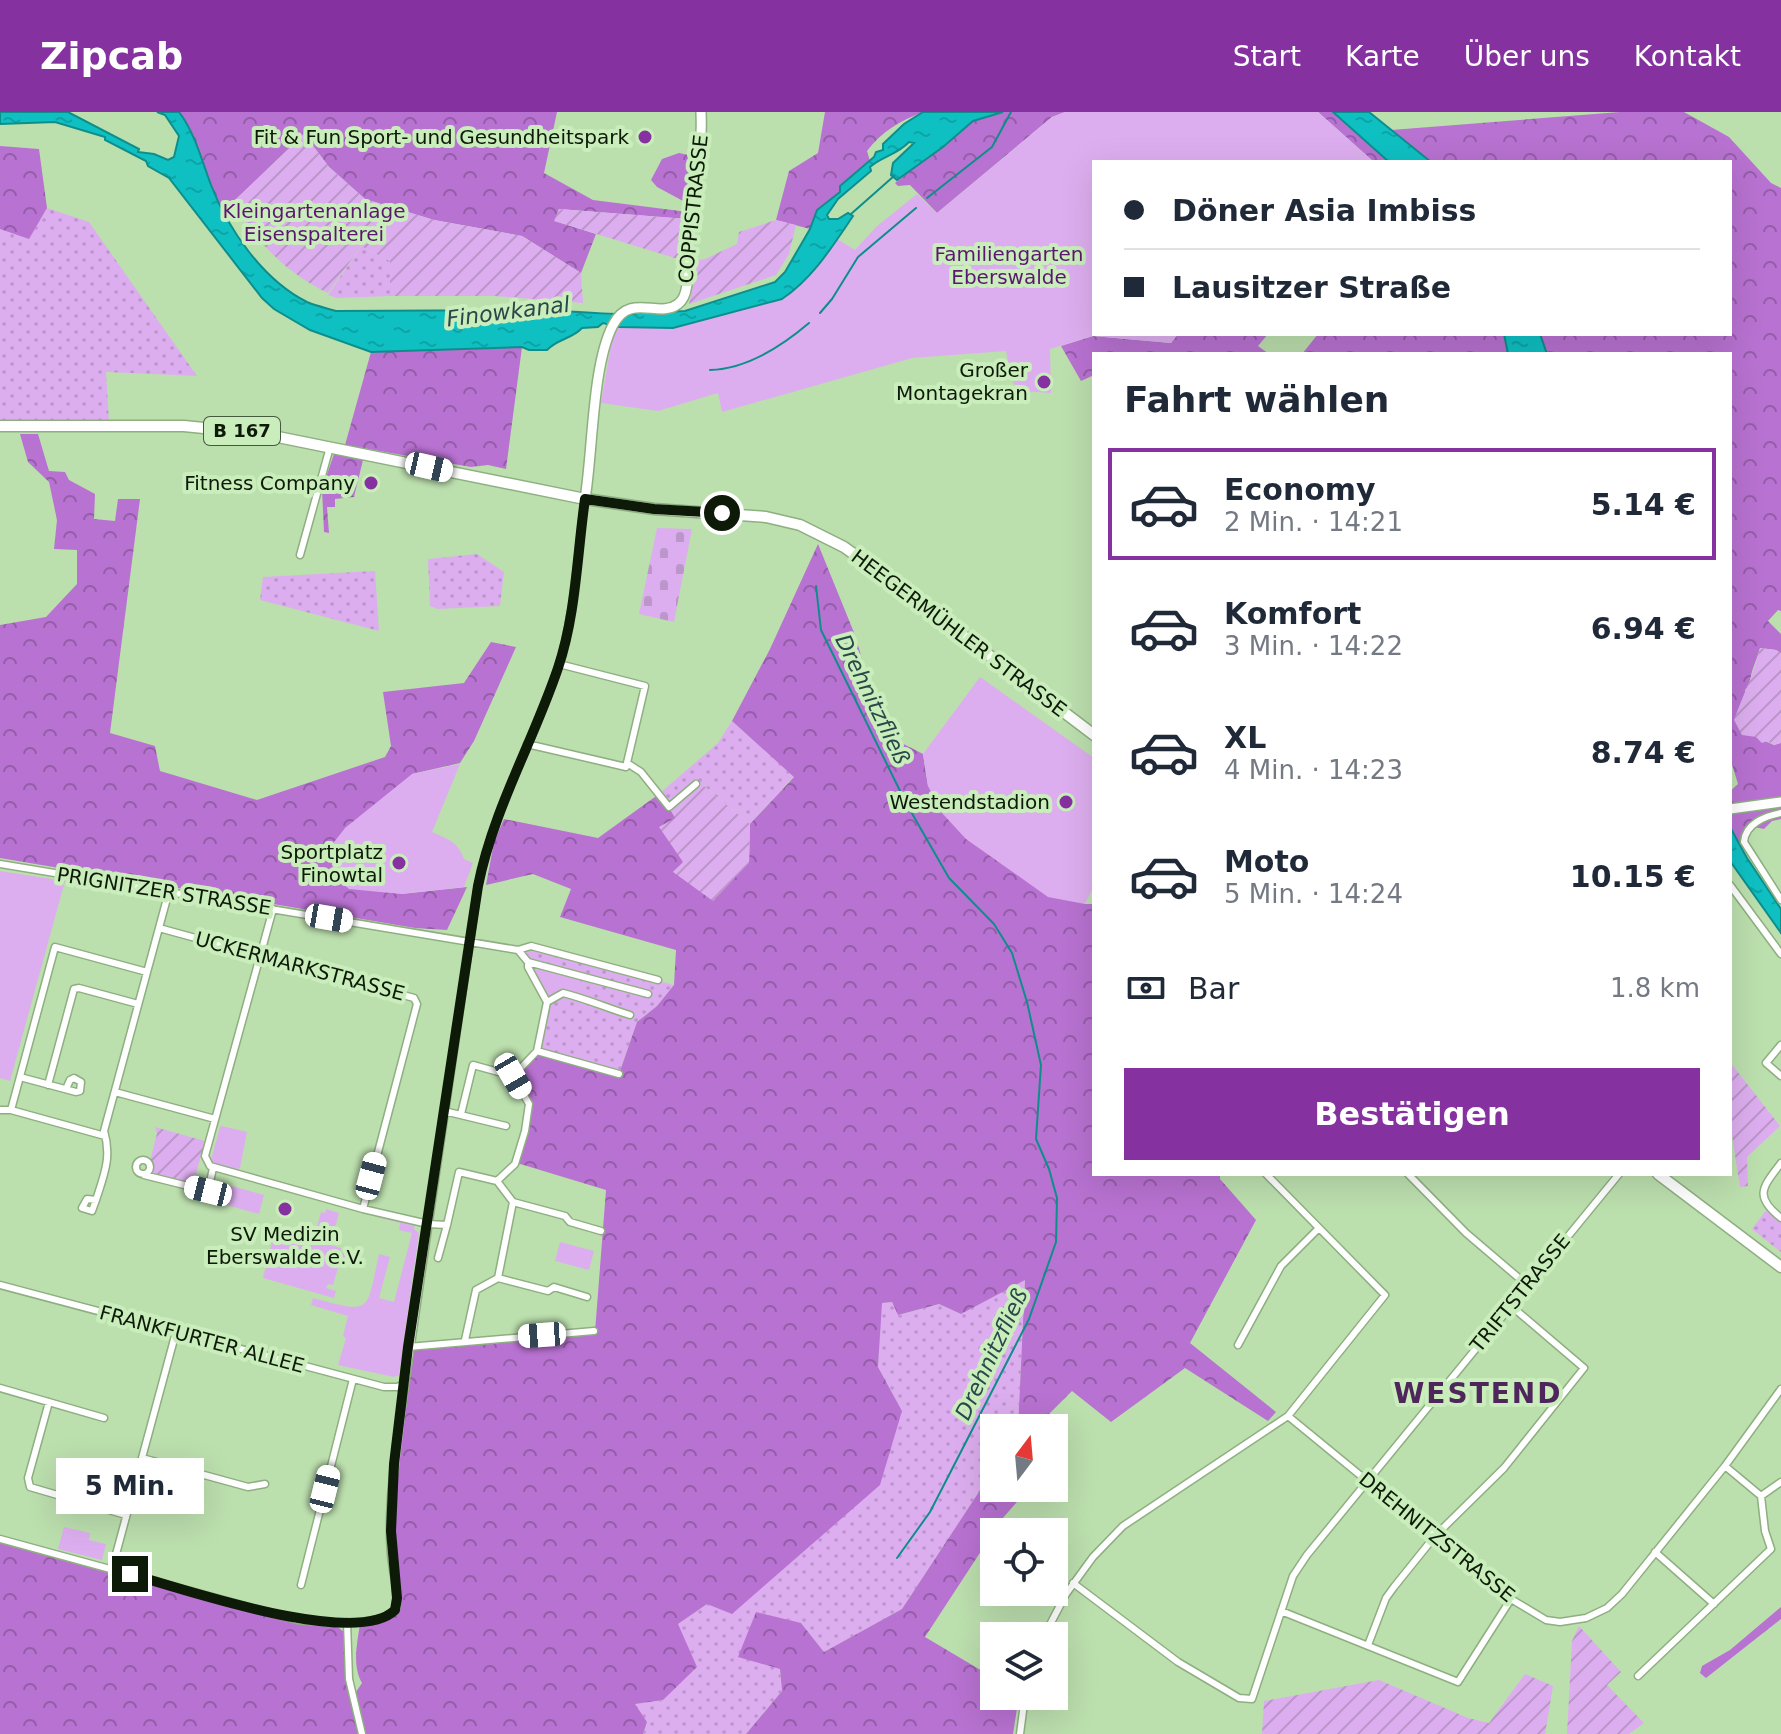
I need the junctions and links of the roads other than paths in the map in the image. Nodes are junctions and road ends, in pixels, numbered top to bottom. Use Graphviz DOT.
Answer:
graph roads {
  1 [pos="701,112"];
  2 [pos="0,426"];
  3 [pos="330,447"];
  4 [pos="585,499"];
  5 [pos="300,555"];
  6 [pos="559,664"];
  7 [pos="1092,733"];
  8 [pos="527,744"];
  9 [pos="626,765"];
  10 [pos="696,784"];
  11 [pos="1781,802"];
  12 [pos="1732,809"];
  13 [pos="1781,813"];
  14 [pos="0,864"];
  15 [pos="1732,888"];
  16 [pos="169,891"];
  17 [pos="1781,900"];
  18 [pos="273,909"];
  19 [pos="159,928"];
  20 [pos="469,941"];
  21 [pos="518,950"];
  22 [pos="1781,954"];
  23 [pos="260,955"];
  24 [pos="528,962"];
  25 [pos="147,972"];
  26 [pos="639,975"];
  27 [pos="658,980"];
  28 [pos="635,990"];
  29 [pos="648,994"];
  30 [pos="547,1002"];
  31 [pos="138,1004"];
  32 [pos="630,1015"];
  33 [pos="1781,1045"];
  34 [pos="537,1051"];
  35 [pos="619,1074"];
  36 [pos="513,1076"];
  37 [pos="1781,1076"];
  38 [pos="20,1077"];
  39 [pos="48,1085"];
  40 [pos="66,1089"];
  41 [pos="115,1092"];
  42 [pos="0,1110"];
  43 [pos="11,1110"];
  44 [pos="444,1111"];
  45 [pos="461,1114"];
  46 [pos="215,1119"];
  47 [pos="506,1126"];
  48 [pos="105,1136"];
  49 [pos="1781,1163"];
  50 [pos="213,1168"];
  51 [pos="144,1175"];
  52 [pos="1268,1176"];
  53 [pos="1410,1176"];
  54 [pos="1617,1176"];
  55 [pos="1661,1176"];
  56 [pos="497,1181"];
  57 [pos="96,1200"];
  58 [pos="513,1202"];
  59 [pos="363,1209"];
  60 [pos="1781,1218"];
  61 [pos="428,1224"];
  62 [pos="447,1225"];
  63 [pos="1319,1228"];
  64 [pos="601,1231"];
  65 [pos="438,1258"];
  66 [pos="1781,1267"];
  67 [pos="498,1278"];
  68 [pos="0,1285"];
  69 [pos="1527,1285"];
  70 [pos="587,1297"];
  71 [pos="1510,1305"];
  72 [pos="594,1331"];
  73 [pos="176,1332"];
  74 [pos="465,1340"];
  75 [pos="1238,1345"];
  76 [pos="408,1347"];
  77 [pos="353,1379"];
  78 [pos="405,1384"];
  79 [pos="0,1388"];
  80 [pos="1781,1389"];
  81 [pos="49,1402"];
  82 [pos="1288,1416"];
  83 [pos="104,1418"];
  84 [pos="142,1458"];
  85 [pos="1725,1466"];
  86 [pos="1369,1481"];
  87 [pos="1781,1482"];
  88 [pos="265,1484"];
  89 [pos="1761,1496"];
  90 [pos="126,1515"];
  91 [pos="1435,1536"];
  92 [pos="0,1539"];
  93 [pos="1655,1552"];
  94 [pos="112,1569"];
  95 [pos="1073,1583"];
  96 [pos="301,1585"];
  97 [pos="1511,1599"];
  98 [pos="1714,1604"];
  99 [pos="1281,1611"];
  100 [pos="347,1622"];
  101 [pos="1051,1622"];
  102 [pos="1368,1645"];
  103 [pos="1638,1676"];
  104 [pos="1023,1710"];
  105 [pos="362,1734"];
  106 [pos="1020,1734"];
  1 -- 4 [label="main road, COPPISTRASSE"];
  2 -- 3 [label="main road, B 167"];
  3 -- 4 [label="main road, B 167"];
  3 -- 5 [label="street"];
  4 -- 6 [label="street"];
  4 -- 7 [label="main road, HEEGERMÜHLER STRASSE / B 167"];
  6 -- 8 [label="street"];
  6 -- 9 [label="street"];
  8 -- 9 [label="street"];
  8 -- 20 [label="street"];
  9 -- 10 [label="street"];
  11 -- 12 [label="main road"];
  13 -- 17 [label="street"];
  14 -- 16 [label="street, PRIGNITZER STRASSE"];
  15 -- 22 [label="street"];
  16 -- 18 [label="street, PRIGNITZER STRASSE"];
  16 -- 19 [label="street"];
  18 -- 20 [label="street, PRIGNITZER STRASSE"];
  18 -- 23 [label="street"];
  19 -- 23 [label="street, UCKERMARKSTRASSE"];
  19 -- 25 [label="street"];
  20 -- 21 [label="street, PRIGNITZER STRASSE"];
  20 -- 44 [label="street"];
  21 -- 24 [label="street"];
  21 -- 26 [label="street, PRIGNITZER STRASSE"];
  23 -- 46 [label="street"];
  23 -- 59 [label="street, UCKERMARKSTRASSE"];
  24 -- 28 [label="street"];
  24 -- 30 [label="street"];
  25 -- 31 [label="street"];
  25 -- 38 [label="street"];
  26 -- 27 [label="street, PRIGNITZER STRASSE"];
  26 -- 28 [label="street"];
  28 -- 29 [label="street"];
  30 -- 32 [label="street"];
  30 -- 34 [label="street"];
  31 -- 39 [label="street"];
  31 -- 41 [label="street"];
  33 -- 37 [label="street"];
  34 -- 35 [label="street"];
  34 -- 36 [label="street"];
  36 -- 45 [label="street"];
  36 -- 56 [label="street"];
  38 -- 39 [label="street"];
  38 -- 43 [label="street"];
  39 -- 40 [label="street"];
  41 -- 46 [label="street"];
  41 -- 48 [label="street"];
  42 -- 43 [label="street"];
  43 -- 48 [label="street"];
  44 -- 45 [label="street"];
  44 -- 61 [label="street"];
  45 -- 47 [label="street"];
  46 -- 50 [label="street"];
  48 -- 57 [label="street"];
  49 -- 60 [label="street"];
  50 -- 51 [label="street"];
  50 -- 59 [label="street"];
  52 -- 63 [label="street"];
  53 -- 69 [label="street"];
  54 -- 69 [label="street, TRIFTSTRASSE"];
  55 -- 66 [label="main road"];
  56 -- 58 [label="street"];
  56 -- 62 [label="street"];
  58 -- 64 [label="street"];
  58 -- 67 [label="street"];
  59 -- 61 [label="street"];
  61 -- 62 [label="street"];
  61 -- 76 [label="street"];
  62 -- 65 [label="street"];
  63 -- 75 [label="street"];
  63 -- 82 [label="street"];
  67 -- 70 [label="street"];
  67 -- 74 [label="street"];
  68 -- 73 [label="street, FRANKFURTER ALLEE"];
  69 -- 71 [label="street, TRIFTSTRASSE"];
  71 -- 86 [label="street, TRIFTSTRASSE"];
  71 -- 91 [label="street"];
  72 -- 74 [label="street"];
  73 -- 77 [label="street, FRANKFURTER ALLEE"];
  73 -- 84 [label="street"];
  74 -- 76 [label="street"];
  76 -- 78 [label="street"];
  77 -- 78 [label="street, FRANKFURTER ALLEE"];
  77 -- 96 [label="street"];
  78 -- 100 [label="street"];
  79 -- 81 [label="street"];
  80 -- 85 [label="street, DREHNITZSTRASSE"];
  81 -- 83 [label="street"];
  81 -- 90 [label="street"];
  82 -- 86 [label="street, DREHNITZSTRASSE"];
  82 -- 95 [label="street"];
  84 -- 88 [label="street"];
  84 -- 90 [label="street"];
  85 -- 89 [label="street"];
  85 -- 93 [label="street, DREHNITZSTRASSE"];
  86 -- 91 [label="street, DREHNITZSTRASSE"];
  86 -- 99 [label="street, TRIFTSTRASSE"];
  87 -- 89 [label="street"];
  89 -- 98 [label="street"];
  90 -- 94 [label="street"];
  91 -- 97 [label="street, DREHNITZSTRASSE"];
  91 -- 102 [label="street"];
  92 -- 94 [label="street"];
  93 -- 97 [label="street, DREHNITZSTRASSE"];
  93 -- 98 [label="street"];
  94 -- 100 [label="street"];
  95 -- 99 [label="street, TRIFTSTRASSE"];
  95 -- 101 [label="street"];
  97 -- 102 [label="street"];
  98 -- 103 [label="street"];
  99 -- 102 [label="street"];
  100 -- 105 [label="street"];
  104 -- 106 [label="street"];
}
